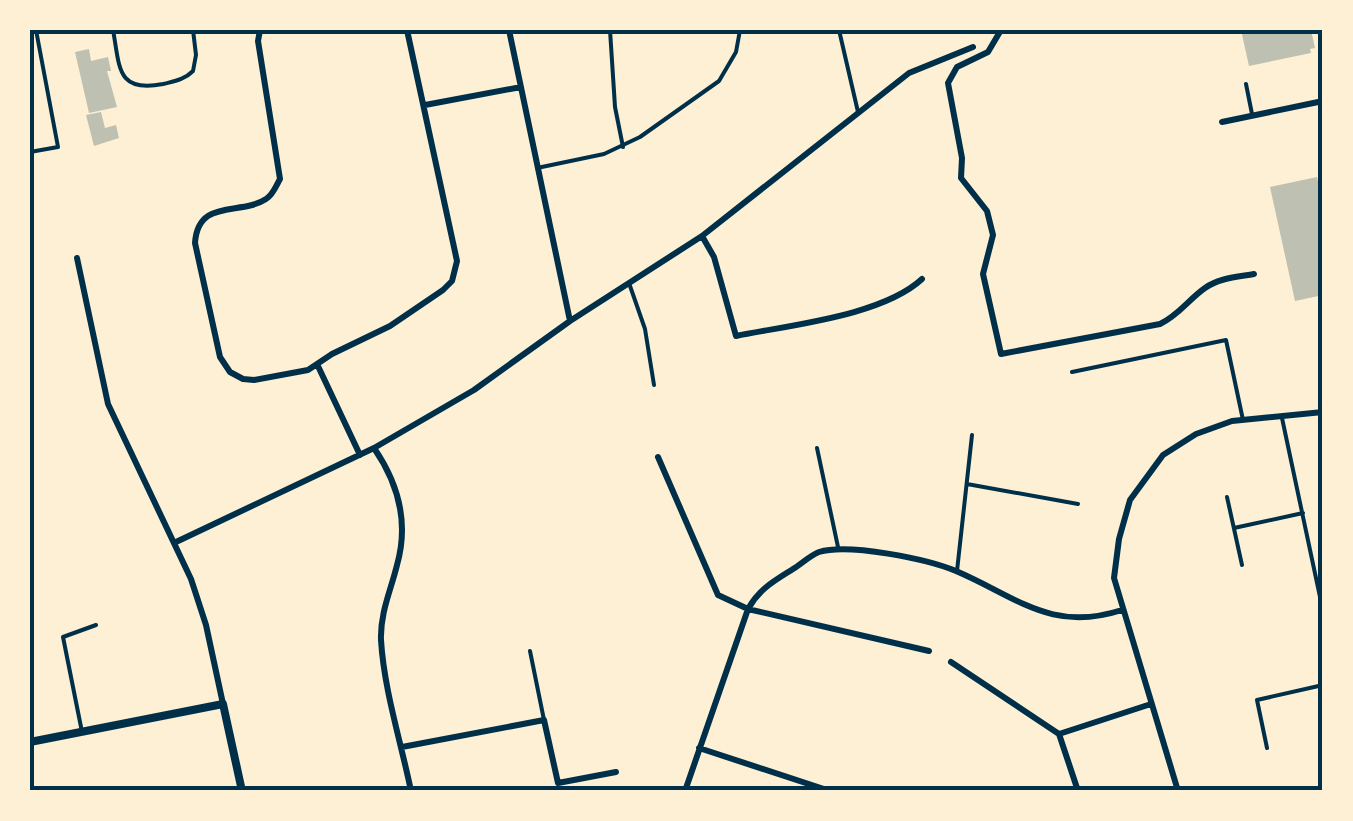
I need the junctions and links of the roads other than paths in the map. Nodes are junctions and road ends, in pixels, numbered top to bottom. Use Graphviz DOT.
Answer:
graph roads {
  1 [pos="36,30"];
  2 [pos="112,30"];
  3 [pos="192,30"];
  4 [pos="260,30"];
  5 [pos="406,30"];
  6 [pos="510,30"];
  7 [pos="610,30"];
  8 [pos="740,30"];
  9 [pos="839,30"];
  10 [pos="1001,30"];
  11 [pos="973,47"];
  12 [pos="1246,84"];
  13 [pos="521,87"];
  14 [pos="1322,101"];
  15 [pos="425,105"];
  16 [pos="858,112"];
  17 [pos="1323,114"];
  18 [pos="1253,116"];
  19 [pos="1222,122"];
  20 [pos="623,147"];
  21 [pos="30,152"];
  22 [pos="537,168"];
  23 [pos="702,236"];
  24 [pos="78,258"];
  25 [pos="1254,274"];
  26 [pos="922,280"];
  27 [pos="629,283"];
  28 [pos="570,321"];
  29 [pos="317,364"];
  30 [pos="1072,372"];
  31 [pos="654,385"];
  32 [pos="1323,412"];
  33 [pos="1282,418"];
  34 [pos="1243,420"];
  35 [pos="972,434"];
  36 [pos="374,448"];
  37 [pos="817,448"];
  38 [pos="360,455"];
  39 [pos="658,457"];
  40 [pos="966,484"];
  41 [pos="1228,497"];
  42 [pos="1078,504"];
  43 [pos="1303,513"];
  44 [pos="1234,528"];
  45 [pos="176,542"];
  46 [pos="838,552"];
  47 [pos="1242,565"];
  48 [pos="956,571"];
  49 [pos="748,609"];
  50 [pos="1122,610"];
  51 [pos="1323,611"];
  52 [pos="96,625"];
  53 [pos="530,651"];
  54 [pos="930,651"];
  55 [pos="950,662"];
  56 [pos="1323,685"];
  57 [pos="223,704"];
  58 [pos="1151,704"];
  59 [pos="544,720"];
  60 [pos="82,732"];
  61 [pos="1059,734"];
  62 [pos="30,742"];
  63 [pos="402,746"];
  64 [pos="699,748"];
  65 [pos="1268,748"];
  66 [pos="616,772"];
  67 [pos="242,791"];
  68 [pos="411,791"];
  69 [pos="685,791"];
  70 [pos="830,791"];
  71 [pos="1078,791"];
  72 [pos="1178,791"];
  1 -- 21 [label="lane"];
  2 -- 3 [label="lane"];
  4 -- 29 [label="street"];
  5 -- 15 [label="street"];
  6 -- 13 [label="street"];
  7 -- 20 [label="lane"];
  8 -- 20 [label="lane"];
  9 -- 16 [label="lane"];
  10 -- 25 [label="street"];
  11 -- 16 [label="street"];
  12 -- 18 [label="lane"];
  13 -- 15 [label="street"];
  13 -- 22 [label="street"];
  14 -- 17 [label="lane"];
  14 -- 18 [label="street"];
  15 -- 29 [label="street"];
  16 -- 23 [label="street"];
  18 -- 19 [label="street"];
  20 -- 22 [label="lane"];
  22 -- 28 [label="street"];
  23 -- 26 [label="street"];
  23 -- 27 [label="street"];
  24 -- 45 [label="street"];
  27 -- 28 [label="street"];
  27 -- 31 [label="lane"];
  28 -- 36 [label="street"];
  29 -- 38 [label="street"];
  30 -- 34 [label="lane"];
  32 -- 33 [label="street"];
  33 -- 34 [label="street"];
  33 -- 43 [label="lane"];
  34 -- 50 [label="street"];
  35 -- 40 [label="lane"];
  36 -- 38 [label="street"];
  36 -- 63 [label="street"];
  37 -- 46 [label="lane"];
  38 -- 45 [label="street"];
  39 -- 49 [label="street"];
  40 -- 42 [label="lane"];
  40 -- 48 [label="lane"];
  41 -- 44 [label="lane"];
  43 -- 44 [label="lane"];
  43 -- 51 [label="lane"];
  44 -- 47 [label="lane"];
  45 -- 57 [label="street"];
  46 -- 48 [label="street"];
  46 -- 49 [label="street"];
  48 -- 50 [label="street"];
  49 -- 54 [label="street"];
  49 -- 64 [label="street"];
  50 -- 58 [label="street"];
  52 -- 60 [label="lane"];
  53 -- 59 [label="lane"];
  55 -- 61 [label="street"];
  56 -- 65 [label="lane"];
  57 -- 60 [label="street"];
  57 -- 67 [label="street"];
  58 -- 61 [label="street"];
  58 -- 72 [label="street"];
  59 -- 63 [label="street"];
  59 -- 66 [label="street"];
  60 -- 62 [label="street"];
  61 -- 71 [label="street"];
  63 -- 68 [label="street"];
  64 -- 69 [label="street"];
  64 -- 70 [label="street"];
}
